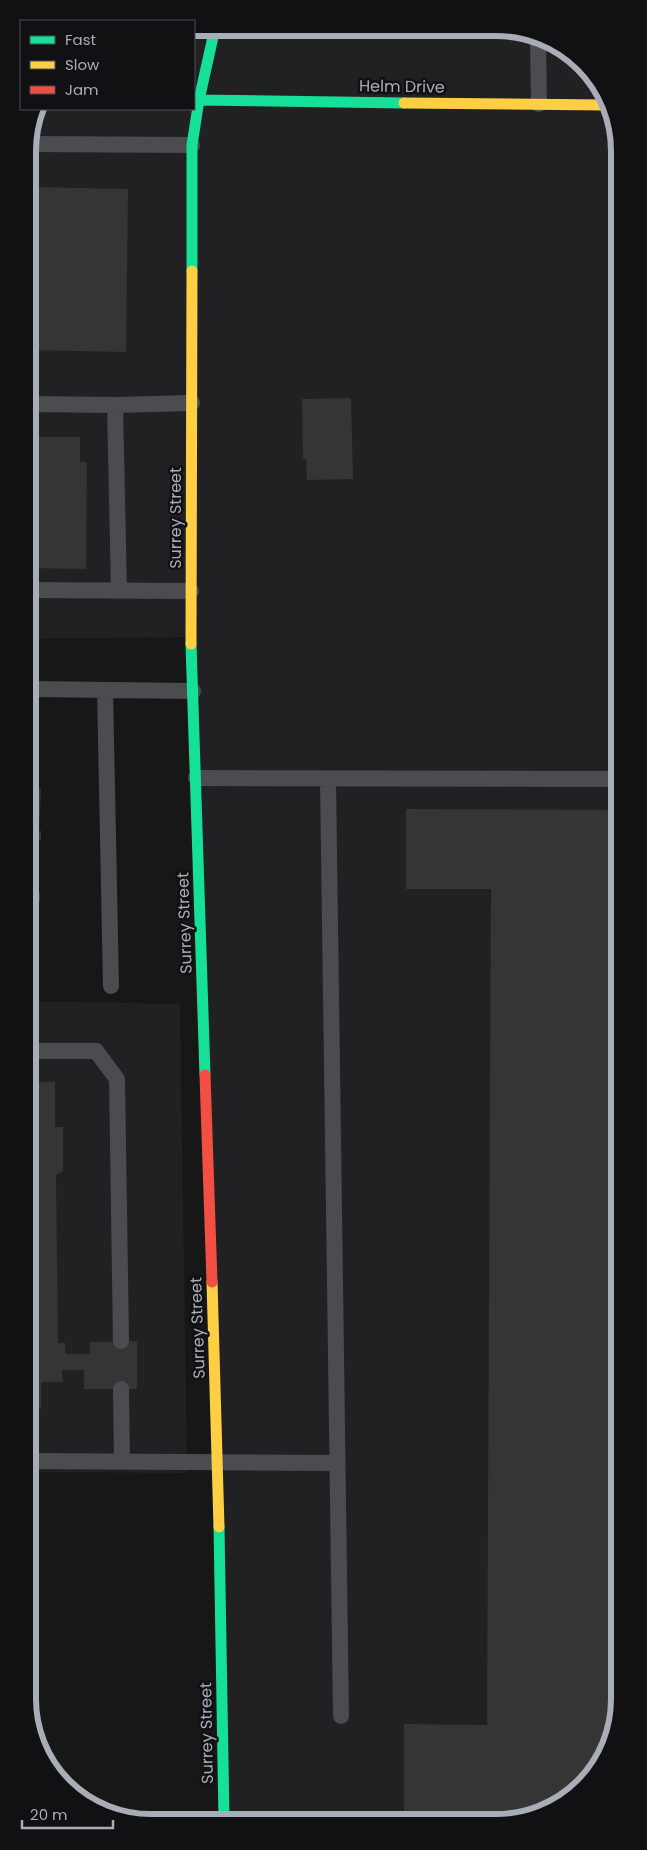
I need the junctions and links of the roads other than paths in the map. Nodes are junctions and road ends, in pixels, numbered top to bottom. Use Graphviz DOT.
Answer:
graph roads {
  1 [pos="213,36"];
  2 [pos="538,44"];
  3 [pos="199,100"];
  4 [pos="539,104"];
  5 [pos="601,105"];
  6 [pos="36,144"];
  7 [pos="192,145"];
  8 [pos="192,403"];
  9 [pos="36,404"];
  10 [pos="115,405"];
  11 [pos="36,590"];
  12 [pos="119,591"];
  13 [pos="191,591"];
  14 [pos="36,689"];
  15 [pos="105,690"];
  16 [pos="193,691"];
  17 [pos="196,778"];
  18 [pos="328,778"];
  19 [pos="611,778"];
  20 [pos="111,986"];
  21 [pos="36,1051"];
  22 [pos="121,1341"];
  23 [pos="122,1389"];
  24 [pos="36,1462"];
  25 [pos="122,1462"];
  26 [pos="218,1462"];
  27 [pos="338,1463"];
  28 [pos="341,1716"];
  29 [pos="224,1814"];
  1 -- 3 [label="street, Surrey Street"];
  2 -- 4 [label="lane"];
  3 -- 4 [label="street, Helm Drive"];
  3 -- 7 [label="street, Surrey Street"];
  4 -- 5 [label="street, Helm Drive"];
  6 -- 7 [label="lane"];
  7 -- 8 [label="street, Surrey Street"];
  8 -- 10 [label="lane"];
  8 -- 13 [label="street, Surrey Street"];
  9 -- 10 [label="lane"];
  10 -- 12 [label="lane"];
  11 -- 12 [label="lane"];
  12 -- 13 [label="lane"];
  13 -- 16 [label="street, Surrey Street"];
  14 -- 15 [label="lane"];
  15 -- 16 [label="lane"];
  15 -- 20 [label="lane"];
  16 -- 17 [label="street, Surrey Street"];
  17 -- 18 [label="lane"];
  17 -- 26 [label="street, Surrey Street"];
  18 -- 19 [label="lane"];
  18 -- 27 [label="lane"];
  21 -- 22 [label="lane"];
  23 -- 25 [label="lane"];
  24 -- 25 [label="lane"];
  25 -- 26 [label="lane"];
  26 -- 27 [label="lane"];
  26 -- 29 [label="street, Surrey Street"];
  27 -- 28 [label="lane"];
}
